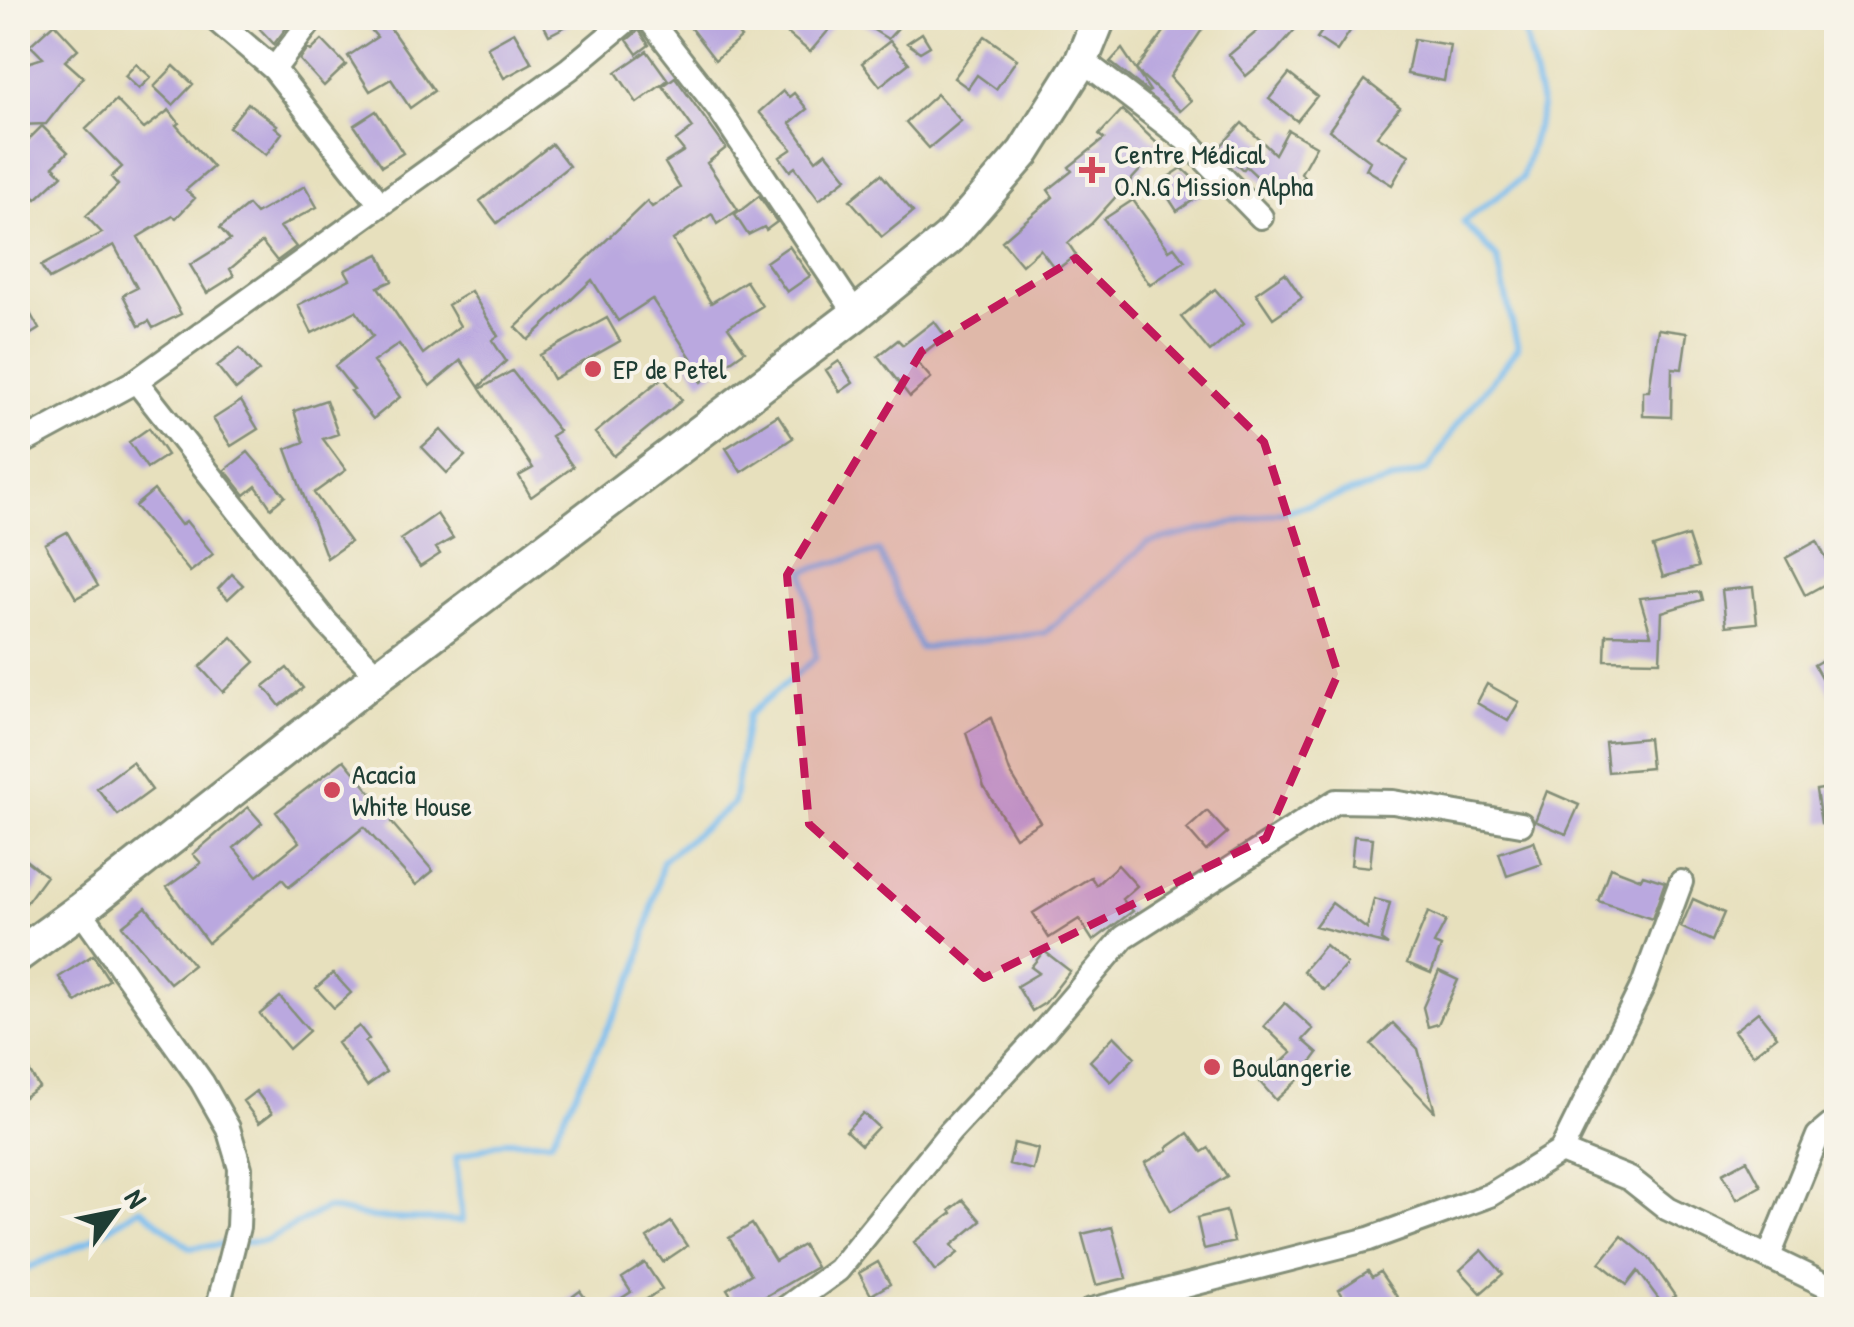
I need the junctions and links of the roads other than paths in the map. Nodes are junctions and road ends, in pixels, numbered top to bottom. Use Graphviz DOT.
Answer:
graph roads {
  1 [pos="214,18"];
  2 [pos="312,18"];
  3 [pos="630,18"];
  4 [pos="648,18"];
  5 [pos="1099,18"];
  6 [pos="1082,60"];
  7 [pos="274,69"];
  8 [pos="380,204"];
  9 [pos="1261,217"];
  10 [pos="856,314"];
  11 [pos="136,382"];
  12 [pos="18,446"];
  13 [pos="378,676"];
  14 [pos="1520,824"];
  15 [pos="1681,882"];
  16 [pos="80,910"];
  17 [pos="18,955"];
  18 [pos="1836,1121"];
  19 [pos="1561,1150"];
  20 [pos="1769,1256"];
  21 [pos="1836,1290"];
  22 [pos="217,1310"];
  23 [pos="783,1310"];
  24 [pos="1091,1310"];
  1 -- 7 [label="street"];
  2 -- 7 [label="street"];
  3 -- 8 [label="street"];
  4 -- 10 [label="street"];
  5 -- 6 [label="highway"];
  6 -- 9 [label="street"];
  6 -- 10 [label="highway"];
  7 -- 8 [label="street"];
  8 -- 11 [label="street"];
  10 -- 13 [label="highway"];
  11 -- 12 [label="street"];
  11 -- 13 [label="street"];
  13 -- 16 [label="highway"];
  14 -- 23 [label="street"];
  15 -- 19 [label="street"];
  16 -- 17 [label="highway"];
  16 -- 22 [label="street"];
  18 -- 20 [label="street"];
  19 -- 20 [label="street"];
  19 -- 24 [label="street"];
  20 -- 21 [label="street"];
}
